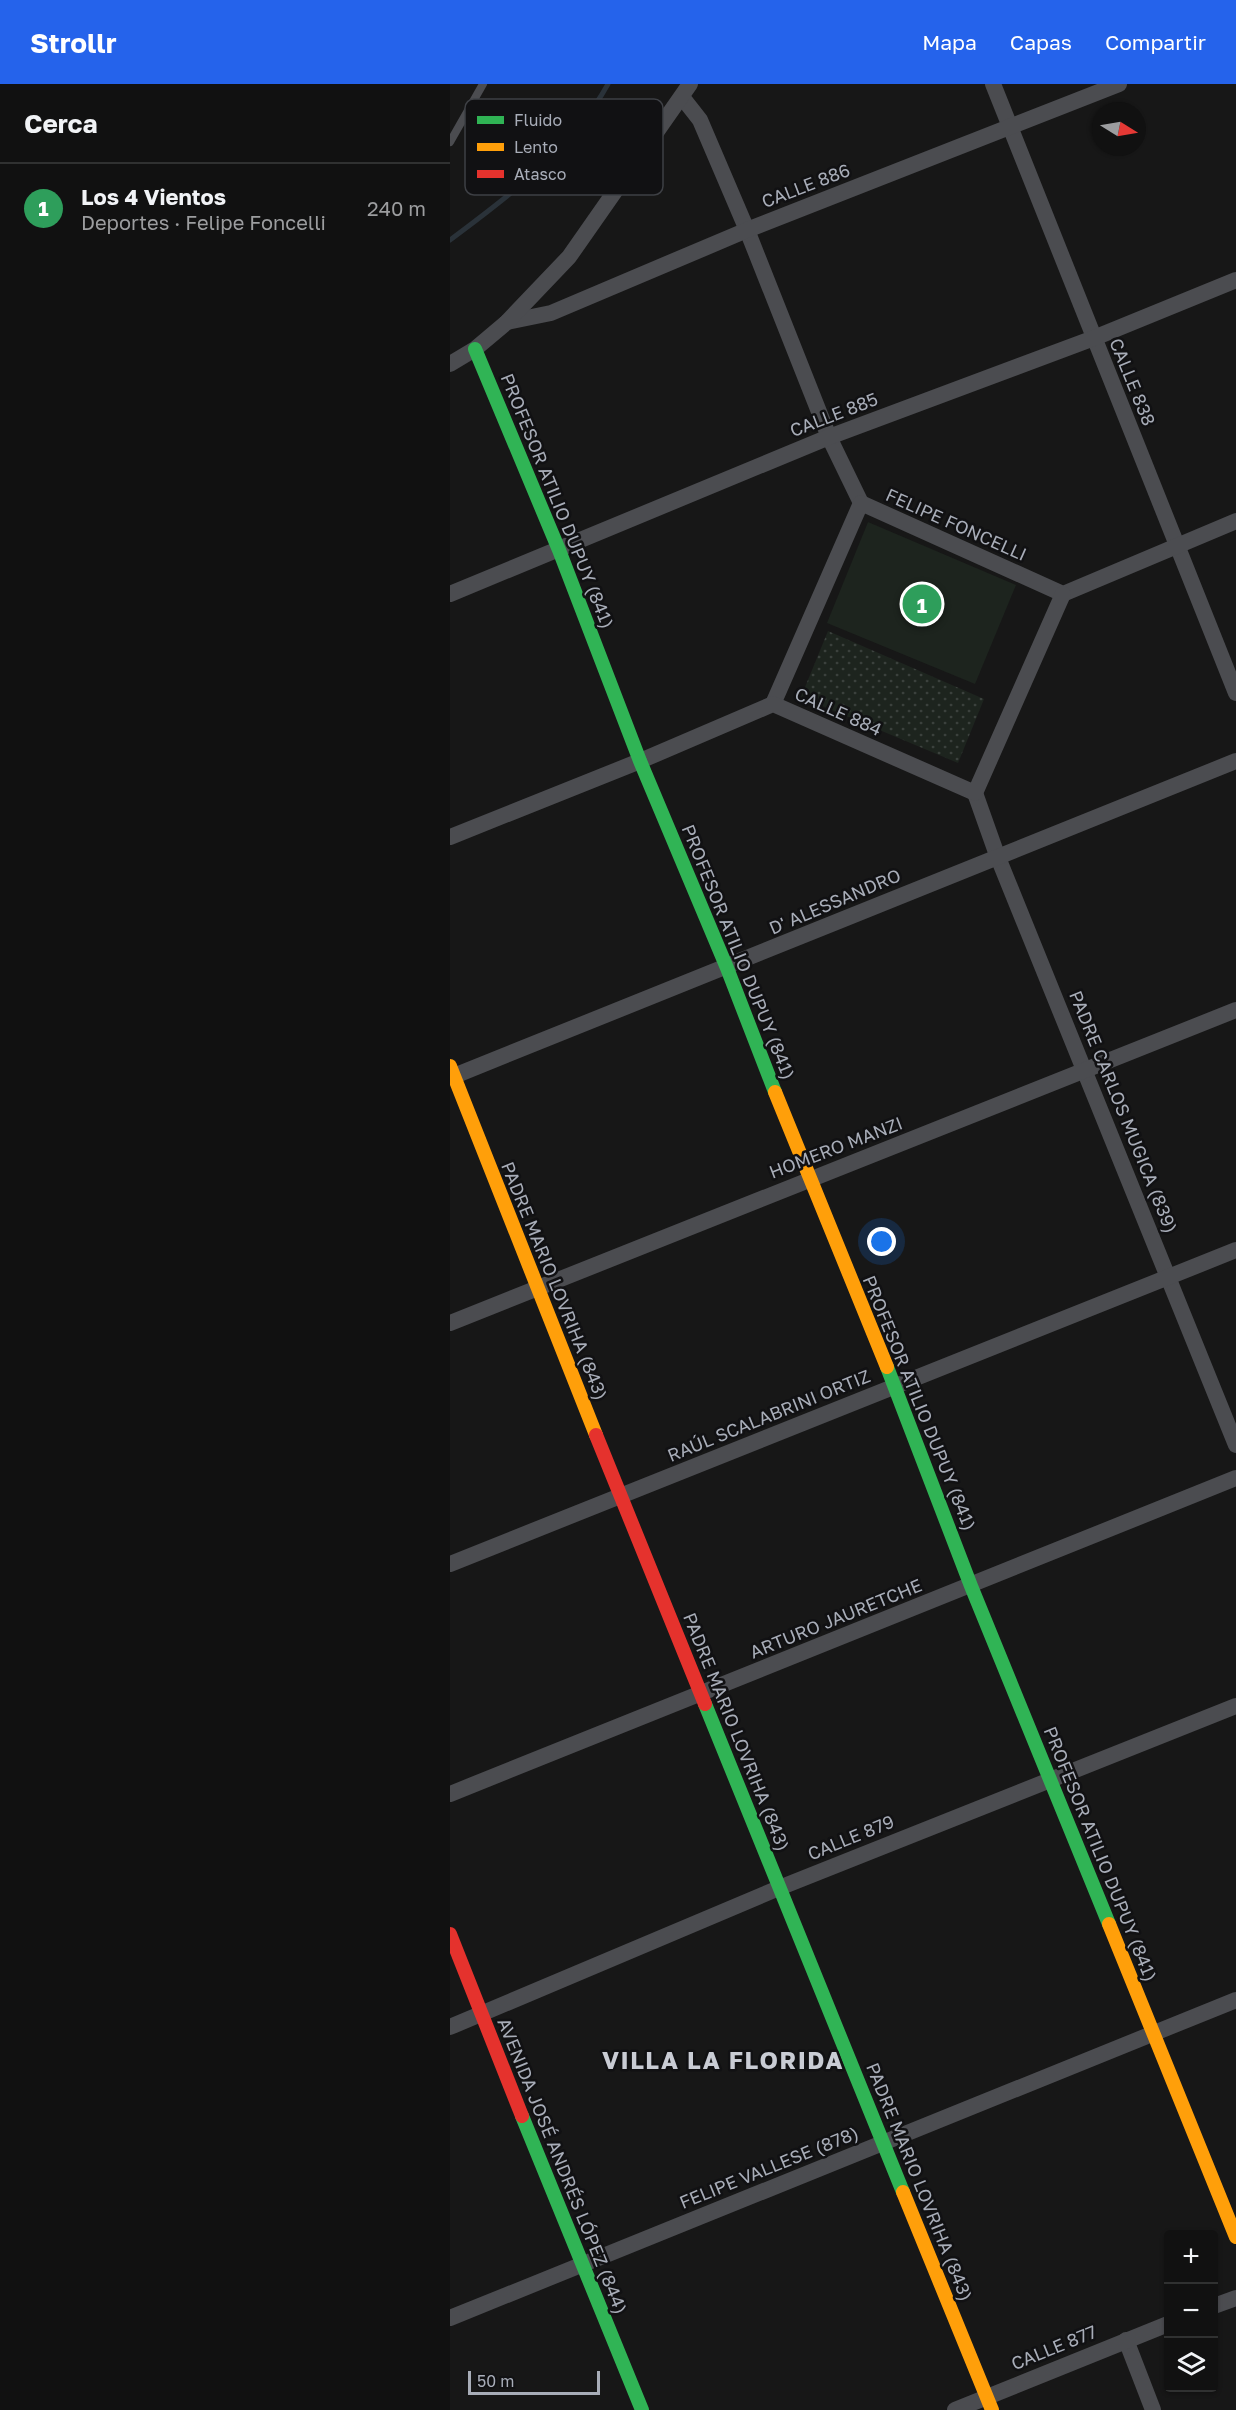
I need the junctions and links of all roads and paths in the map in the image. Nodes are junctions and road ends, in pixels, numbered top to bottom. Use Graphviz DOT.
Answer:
graph roads {
  1 [pos="483,84"];
  2 [pos="993,84"];
  3 [pos="1119,84"];
  4 [pos="686,90"];
  5 [pos="474,99"];
  6 [pos="465,116"];
  7 [pos="663,123"];
  8 [pos="1009,127"];
  9 [pos="450,142"];
  10 [pos="612,195"];
  11 [pos="747,230"];
  12 [pos="1236,280"];
  13 [pos="507,322"];
  14 [pos="1094,338"];
  15 [pos="475,349"];
  16 [pos="450,364"];
  17 [pos="829,437"];
  18 [pos="861,503"];
  19 [pos="1236,521"];
  20 [pos="1177,545"];
  21 [pos="559,550"];
  22 [pos="450,594"];
  23 [pos="1063,594"];
  24 [pos="1236,693"];
  25 [pos="773,704"];
  26 [pos="640,761"];
  27 [pos="1236,761"];
  28 [pos="975,793"];
  29 [pos="450,837"];
  30 [pos="998,855"];
  31 [pos="727,968"];
  32 [pos="1236,1010"];
  33 [pos="1085,1071"];
  34 [pos="451,1074"];
  35 [pos="809,1179"];
  36 [pos="1236,1250"];
  37 [pos="1168,1277"];
  38 [pos="536,1288"];
  39 [pos="450,1323"];
  40 [pos="895,1387"];
  41 [pos="1236,1445"];
  42 [pos="1236,1478"];
  43 [pos="621,1497"];
  44 [pos="450,1564"];
  45 [pos="971,1586"];
  46 [pos="702,1693"];
  47 [pos="1236,1706"];
  48 [pos="1050,1779"];
  49 [pos="450,1794"];
  50 [pos="779,1888"];
  51 [pos="450,1934"];
  52 [pos="1236,2000"];
  53 [pos="480,2013"];
  54 [pos="450,2026"];
  55 [pos="1154,2034"];
  56 [pos="884,2143"];
  57 [pos="1236,2237"];
  58 [pos="581,2264"];
  59 [pos="1236,2298"];
  60 [pos="1218,2305"];
  61 [pos="450,2318"];
  62 [pos="1164,2326"];
  63 [pos="1126,2340"];
  64 [pos="989,2404"];
  65 [pos="642,2410"];
  66 [pos="955,2410"];
  67 [pos="1153,2410"];
  1 -- 5 [label="lane"];
  2 -- 8 [label="street, CALLE 838"];
  3 -- 8 [label="street, CALLE 886"];
  4 -- 7 [label="street"];
  4 -- 11 [label="street"];
  6 -- 9 [label="lane"];
  8 -- 11 [label="street, CALLE 886"];
  8 -- 14 [label="street, CALLE 838"];
  10 -- 13 [label="street"];
  11 -- 13 [label="street, CALLE 886"];
  11 -- 17 [label="street"];
  12 -- 14 [label="street, CALLE 885"];
  13 -- 15 [label="street"];
  14 -- 17 [label="street, CALLE 885"];
  14 -- 20 [label="street, CALLE 838"];
  15 -- 16 [label="street"];
  15 -- 21 [label="street, PROFESOR ATILIO DUPUY (841)"];
  17 -- 18 [label="street"];
  17 -- 21 [label="street, CALLE 885"];
  18 -- 23 [label="street, FELIPE FONCELLI"];
  18 -- 25 [label="street, FELIPE FONCELLI"];
  19 -- 20 [label="street"];
  20 -- 23 [label="street"];
  20 -- 24 [label="street, CALLE 838"];
  21 -- 22 [label="street, CALLE 885"];
  21 -- 26 [label="street, PROFESOR ATILIO DUPUY (841)"];
  23 -- 28 [label="street"];
  25 -- 26 [label="street, CALLE 884"];
  25 -- 28 [label="street, CALLE 884"];
  26 -- 29 [label="street, CALLE 884"];
  26 -- 31 [label="street, PROFESOR ATILIO DUPUY (841)"];
  27 -- 30 [label="street, D' ALESSANDRO"];
  28 -- 30 [label="street, PADRE CARLOS MUGICA (839)"];
  30 -- 31 [label="street, D' ALESSANDRO"];
  30 -- 33 [label="street, PADRE CARLOS MUGICA (839)"];
  31 -- 34 [label="street, D' ALESSANDRO"];
  31 -- 35 [label="street, PROFESOR ATILIO DUPUY (841)"];
  32 -- 33 [label="street, HOMERO MANZI"];
  33 -- 35 [label="street, HOMERO MANZI"];
  33 -- 37 [label="street, PADRE CARLOS MUGICA (839)"];
  34 -- 38 [label="street, PADRE MARIO LOVRIHA (843)"];
  35 -- 38 [label="street, HOMERO MANZI"];
  35 -- 40 [label="street, PROFESOR ATILIO DUPUY (841)"];
  36 -- 37 [label="street, RAÚL SCALABRINI ORTIZ"];
  37 -- 40 [label="street, RAÚL SCALABRINI ORTIZ"];
  37 -- 41 [label="street, PADRE CARLOS MUGICA (839)"];
  38 -- 39 [label="street, HOMERO MANZI"];
  38 -- 43 [label="street, PADRE MARIO LOVRIHA (843)"];
  40 -- 43 [label="street, RAÚL SCALABRINI ORTIZ"];
  40 -- 45 [label="street, PROFESOR ATILIO DUPUY (841)"];
  42 -- 45 [label="street, ARTURO JAURETCHE"];
  43 -- 44 [label="street, RAÚL SCALABRINI ORTIZ"];
  43 -- 46 [label="street, PADRE MARIO LOVRIHA (843)"];
  45 -- 46 [label="street, ARTURO JAURETCHE"];
  45 -- 48 [label="street, PROFESOR ATILIO DUPUY (841)"];
  46 -- 49 [label="street, ARTURO JAURETCHE"];
  46 -- 50 [label="street, PADRE MARIO LOVRIHA (843)"];
  47 -- 48 [label="street, CALLE 879"];
  48 -- 50 [label="street, CALLE 879"];
  48 -- 55 [label="street, PROFESOR ATILIO DUPUY (841)"];
  50 -- 53 [label="street, CALLE 879"];
  50 -- 56 [label="street, PADRE MARIO LOVRIHA (843)"];
  51 -- 53 [label="street, AVENIDA JOSÉ ANDRÉS LÓPEZ (844)"];
  52 -- 55 [label="street, FELIPE VALLESE (878)"];
  53 -- 54 [label="street, CALLE 879"];
  53 -- 58 [label="street, AVENIDA JOSÉ ANDRÉS LÓPEZ (844)"];
  55 -- 56 [label="street, FELIPE VALLESE (878)"];
  55 -- 57 [label="street, PROFESOR ATILIO DUPUY (841)"];
  56 -- 58 [label="street, FELIPE VALLESE (878)"];
  56 -- 64 [label="street, PADRE MARIO LOVRIHA (843)"];
  58 -- 61 [label="street, FELIPE VALLESE (878)"];
  58 -- 65 [label="street, AVENIDA JOSÉ ANDRÉS LÓPEZ (844)"];
  59 -- 60 [label="street"];
  62 -- 63 [label="street, CALLE 877"];
  63 -- 64 [label="street, CALLE 877"];
  63 -- 67 [label="street"];
  64 -- 66 [label="street, CALLE 877"];
}
